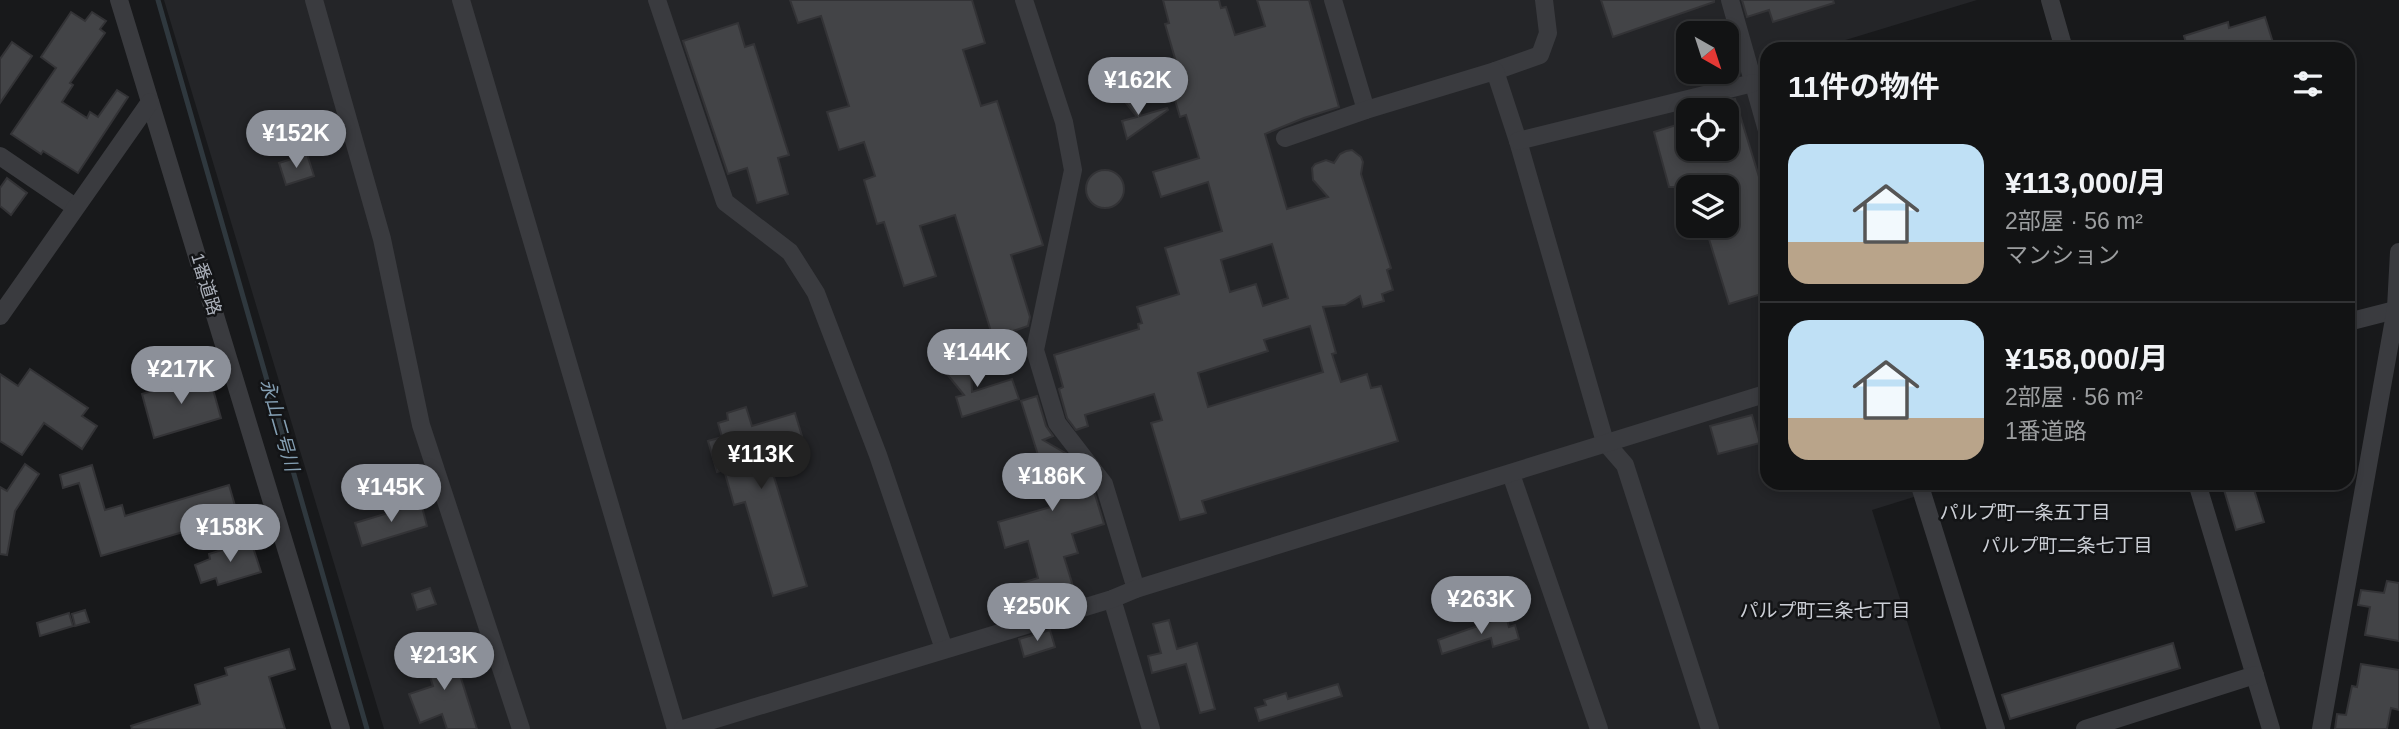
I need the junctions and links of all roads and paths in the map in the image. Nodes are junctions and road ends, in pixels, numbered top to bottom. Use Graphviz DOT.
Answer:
graph roads {
  1 [pos="119,0"];
  2 [pos="314,0"];
  3 [pos="461,0"];
  4 [pos="657,0"];
  5 [pos="1024,0"];
  6 [pos="1333,0"];
  7 [pos="1544,0"];
  8 [pos="1730,0"];
  9 [pos="2050,0"];
  10 [pos="2062,42"];
  11 [pos="1495,71"];
  12 [pos="1753,83"];
  13 [pos="150,102"];
  14 [pos="1760,107"];
  15 [pos="1366,110"];
  16 [pos="1284,138"];
  17 [pos="1518,141"];
  18 [pos="0,156"];
  19 [pos="75,207"];
  20 [pos="2399,252"];
  21 [pos="2398,309"];
  22 [pos="0,316"];
  23 [pos="2355,321"];
  24 [pos="1760,395"];
  25 [pos="1605,442"];
  26 [pos="1511,474"];
  27 [pos="1921,490"];
  28 [pos="2199,490"];
  29 [pos="1136,589"];
  30 [pos="1112,599"];
  31 [pos="944,649"];
  32 [pos="2255,676"];
  33 [pos="341,729"];
  34 [pos="521,729"];
  35 [pos="676,729"];
  36 [pos="683,729"];
  37 [pos="1151,729"];
  38 [pos="1599,729"];
  39 [pos="1710,729"];
  40 [pos="1996,729"];
  41 [pos="2085,729"];
  42 [pos="2271,729"];
  43 [pos="2321,729"];
  1 -- 13 [label="street, 1番道路"];
  2 -- 34 [label="street"];
  3 -- 35 [label="street"];
  4 -- 31 [label="street"];
  5 -- 29 [label="street"];
  6 -- 15 [label="street"];
  7 -- 11 [label="street"];
  8 -- 12 [label="street"];
  9 -- 10 [label="street"];
  11 -- 15 [label="street"];
  11 -- 17 [label="street"];
  12 -- 14 [label="street"];
  12 -- 17 [label="street"];
  13 -- 19 [label="street"];
  13 -- 33 [label="street, 1番道路"];
  15 -- 16 [label="street"];
  17 -- 25 [label="street"];
  18 -- 19 [label="street"];
  19 -- 22 [label="street"];
  20 -- 21 [label="street"];
  21 -- 23 [label="street"];
  21 -- 43 [label="street"];
  24 -- 25 [label="street"];
  25 -- 26 [label="street"];
  25 -- 39 [label="street"];
  26 -- 29 [label="street"];
  26 -- 38 [label="street"];
  27 -- 40 [label="street"];
  28 -- 32 [label="street"];
  29 -- 30 [label="street"];
  30 -- 31 [label="street"];
  30 -- 37 [label="street"];
  31 -- 36 [label="street"];
  32 -- 41 [label="street"];
  32 -- 42 [label="street"];
}
